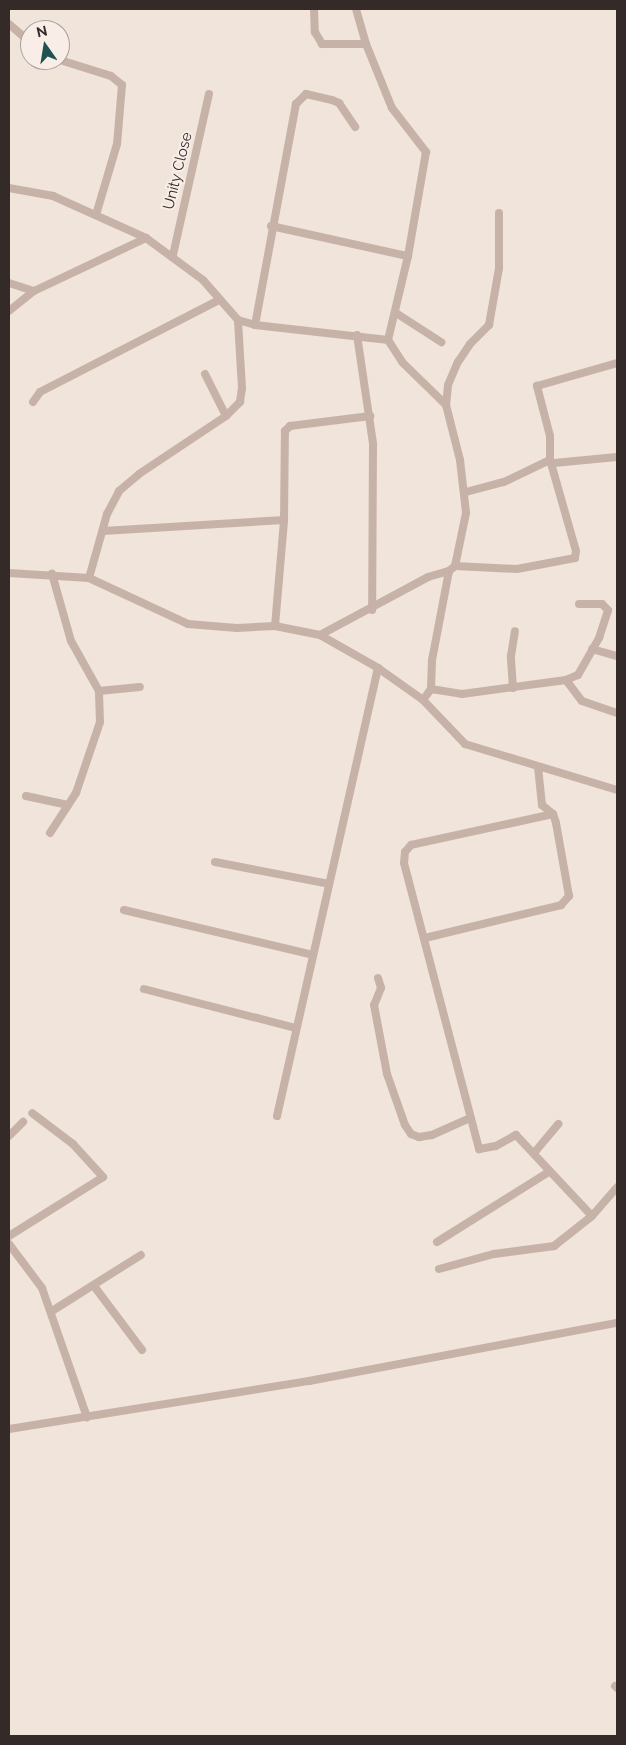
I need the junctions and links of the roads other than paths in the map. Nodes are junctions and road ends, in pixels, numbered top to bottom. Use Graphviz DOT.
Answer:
graph roads {
  1 [pos="314,9"];
  2 [pos="356,9"];
  3 [pos="9,24"];
  4 [pos="20,33"];
  5 [pos="366,44"];
  6 [pos="70,63"];
  7 [pos="209,94"];
  8 [pos="355,127"];
  9 [pos="9,188"];
  10 [pos="499,213"];
  11 [pos="96,215"];
  12 [pos="271,226"];
  13 [pos="146,238"];
  14 [pos="173,255"];
  15 [pos="408,256"];
  16 [pos="9,283"];
  17 [pos="34,291"];
  18 [pos="219,300"];
  19 [pos="9,311"];
  20 [pos="396,313"];
  21 [pos="238,320"];
  22 [pos="254,325"];
  23 [pos="357,335"];
  24 [pos="388,340"];
  25 [pos="441,342"];
  26 [pos="617,363"];
  27 [pos="205,374"];
  28 [pos="33,402"];
  29 [pos="446,404"];
  30 [pos="226,416"];
  31 [pos="370,416"];
  32 [pos="617,456"];
  33 [pos="552,461"];
  34 [pos="466,492"];
  35 [pos="284,520"];
  36 [pos="103,531"];
  37 [pos="452,568"];
  38 [pos="9,573"];
  39 [pos="52,574"];
  40 [pos="89,578"];
  41 [pos="578,604"];
  42 [pos="372,610"];
  43 [pos="275,626"];
  44 [pos="515,631"];
  45 [pos="320,635"];
  46 [pos="592,649"];
  47 [pos="617,656"];
  48 [pos="378,668"];
  49 [pos="566,680"];
  50 [pos="140,687"];
  51 [pos="513,688"];
  52 [pos="431,689"];
  53 [pos="99,691"];
  54 [pos="424,700"];
  55 [pos="617,713"];
  56 [pos="538,768"];
  57 [pos="617,790"];
  58 [pos="26,796"];
  59 [pos="68,805"];
  60 [pos="553,814"];
  61 [pos="50,833"];
  62 [pos="215,862"];
  63 [pos="329,884"];
  64 [pos="124,910"];
  65 [pos="425,938"];
  66 [pos="313,954"];
  67 [pos="378,978"];
  68 [pos="144,989"];
  69 [pos="296,1028"];
  70 [pos="32,1113"];
  71 [pos="277,1116"];
  72 [pos="470,1118"];
  73 [pos="23,1122"];
  74 [pos="558,1124"];
  75 [pos="9,1136"];
  76 [pos="534,1153"];
  77 [pos="550,1171"];
  78 [pos="617,1187"];
  79 [pos="592,1216"];
  80 [pos="9,1236"];
  81 [pos="437,1242"];
  82 [pos="9,1244"];
  83 [pos="141,1255"];
  84 [pos="439,1269"];
  85 [pos="94,1286"];
  86 [pos="52,1311"];
  87 [pos="617,1323"];
  88 [pos="142,1350"];
  89 [pos="87,1417"];
  90 [pos="9,1429"];
  1 -- 5 [label="street"];
  2 -- 5 [label="street"];
  3 -- 4 [label="street"];
  5 -- 15 [label="street"];
  6 -- 11 [label="street"];
  7 -- 14 [label="street, Unity Close"];
  8 -- 12 [label="street"];
  9 -- 11 [label="street"];
  10 -- 29 [label="street"];
  11 -- 13 [label="street"];
  12 -- 15 [label="street"];
  12 -- 22 [label="street"];
  13 -- 14 [label="street"];
  13 -- 17 [label="street"];
  14 -- 18 [label="street"];
  15 -- 20 [label="street"];
  16 -- 17 [label="street"];
  17 -- 19 [label="street"];
  18 -- 21 [label="street"];
  18 -- 28 [label="street"];
  20 -- 24 [label="street"];
  20 -- 25 [label="street"];
  21 -- 22 [label="street"];
  21 -- 30 [label="street"];
  22 -- 23 [label="street"];
  23 -- 24 [label="street"];
  23 -- 31 [label="street"];
  24 -- 29 [label="street"];
  26 -- 33 [label="street"];
  27 -- 30 [label="street"];
  29 -- 34 [label="street"];
  30 -- 36 [label="street"];
  31 -- 35 [label="street"];
  31 -- 42 [label="street"];
  32 -- 33 [label="street"];
  33 -- 34 [label="street"];
  33 -- 37 [label="street"];
  34 -- 37 [label="street"];
  35 -- 36 [label="street"];
  35 -- 43 [label="street"];
  36 -- 40 [label="street"];
  37 -- 42 [label="street"];
  37 -- 52 [label="street"];
  38 -- 39 [label="street"];
  39 -- 40 [label="street"];
  39 -- 53 [label="street"];
  40 -- 43 [label="street"];
  41 -- 46 [label="street"];
  42 -- 45 [label="street"];
  43 -- 45 [label="street"];
  44 -- 51 [label="street"];
  45 -- 48 [label="street"];
  46 -- 47 [label="street"];
  46 -- 49 [label="street"];
  48 -- 54 [label="street"];
  48 -- 63 [label="street"];
  49 -- 51 [label="street"];
  49 -- 55 [label="street"];
  50 -- 53 [label="street"];
  51 -- 52 [label="street"];
  52 -- 54 [label="street"];
  53 -- 59 [label="street"];
  54 -- 56 [label="street"];
  56 -- 57 [label="street"];
  56 -- 60 [label="street"];
  58 -- 59 [label="street"];
  59 -- 61 [label="street"];
  60 -- 65 [label="street"];
  60 -- 65 [label="street"];
  62 -- 63 [label="street"];
  63 -- 66 [label="street"];
  64 -- 66 [label="street"];
  65 -- 72 [label="street"];
  66 -- 69 [label="street"];
  67 -- 72 [label="street"];
  68 -- 69 [label="street"];
  69 -- 71 [label="street"];
  70 -- 80 [label="street"];
  72 -- 76 [label="street"];
  73 -- 75 [label="street"];
  74 -- 76 [label="street"];
  76 -- 77 [label="street"];
  77 -- 79 [label="street"];
  77 -- 81 [label="street"];
  78 -- 79 [label="street"];
  79 -- 84 [label="street"];
  82 -- 86 [label="street"];
  83 -- 85 [label="street"];
  85 -- 86 [label="street"];
  85 -- 88 [label="street"];
  86 -- 89 [label="street"];
  87 -- 89 [label="street"];
  89 -- 90 [label="street"];
}
